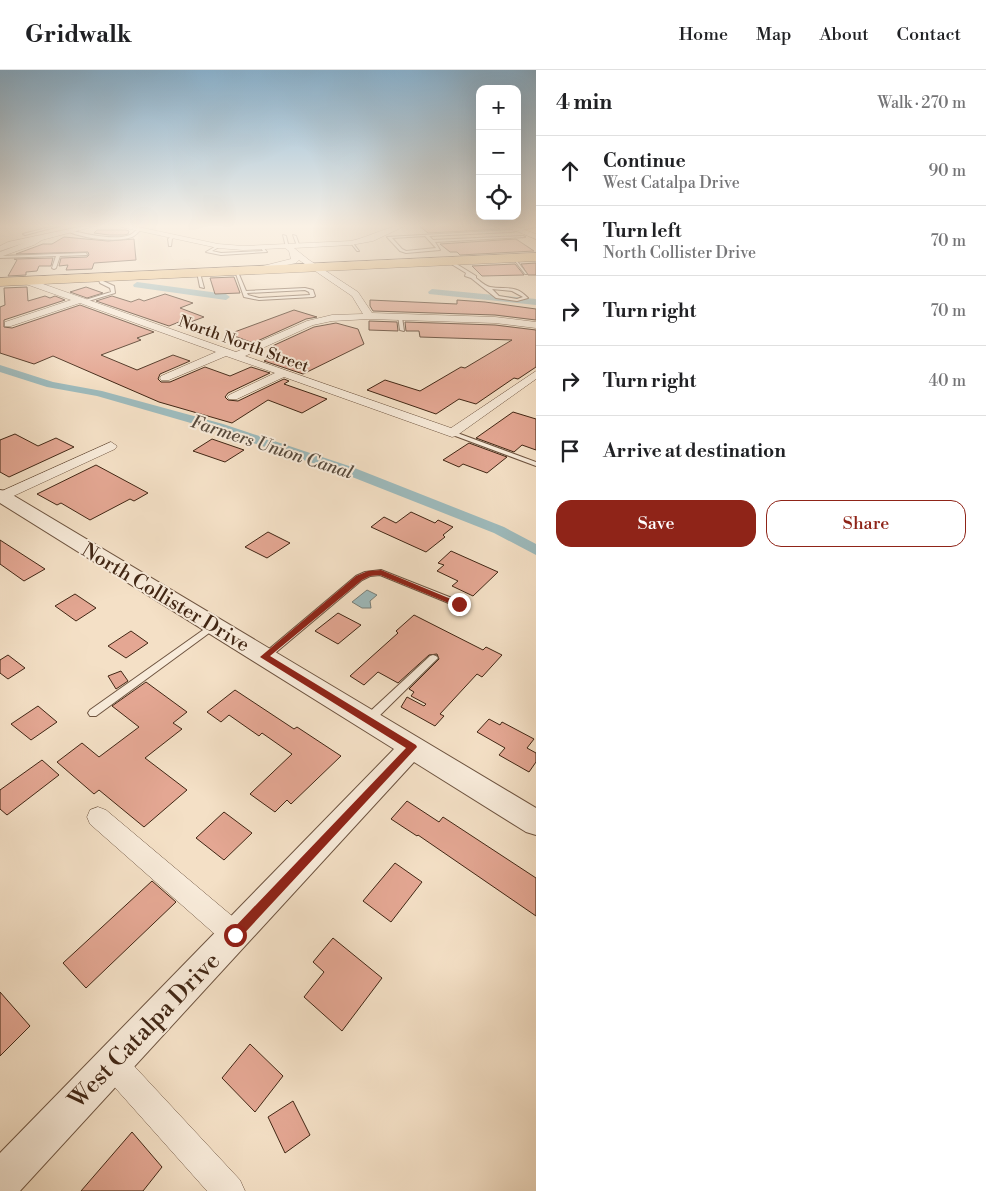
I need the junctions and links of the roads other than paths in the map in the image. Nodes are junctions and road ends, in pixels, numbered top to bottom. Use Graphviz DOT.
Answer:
graph roads {
  1 [pos="113,277"];
  2 [pos="199,277"];
  3 [pos="238,277"];
  4 [pos="331,277"];
  5 [pos="471,277"];
  6 [pos="99,278"];
  7 [pos="0,282"];
  8 [pos="26,282"];
  9 [pos="202,287"];
  10 [pos="488,288"];
  11 [pos="244,292"];
  12 [pos="82,301"];
  13 [pos="369,316"];
  14 [pos="400,317"];
  15 [pos="8,324"];
  16 [pos="536,324"];
  17 [pos="402,330"];
  18 [pos="231,354"];
  19 [pos="284,373"];
  20 [pos="536,374"];
  21 [pos="165,378"];
  22 [pos="233,397"];
  23 [pos="452,433"];
  24 [pos="111,446"];
  25 [pos="536,464"];
  26 [pos="1,496"];
  27 [pos="459,604"];
  28 [pos="213,626"];
  29 [pos="265,657"];
  30 [pos="433,658"];
  31 [pos="93,713"];
  32 [pos="368,720"];
  33 [pos="412,747"];
  34 [pos="98,818"];
  35 [pos="536,823"];
  36 [pos="235,935"];
  37 [pos="112,1064"];
  38 [pos="0,1182"];
  39 [pos="229,1191"];
  1 -- 6 [label="main road"];
  2 -- 9 [label="lane"];
  3 -- 11 [label="lane"];
  4 -- 13 [label="street"];
  5 -- 10 [label="lane"];
  6 -- 8 [label="main road"];
  6 -- 12 [label="lane"];
  7 -- 8 [label="main road"];
  8 -- 12 [label="street, North North Street"];
  10 -- 10 [label="lane"];
  11 -- 11 [label="lane"];
  12 -- 15 [label="street"];
  12 -- 18 [label="street, North North Street"];
  13 -- 14 [label="street"];
  13 -- 18 [label="street"];
  14 -- 16 [label="street"];
  14 -- 17 [label="lane"];
  18 -- 19 [label="street, North North Street"];
  18 -- 21 [label="street"];
  19 -- 22 [label="street"];
  19 -- 23 [label="street, North North Street"];
  20 -- 23 [label="street"];
  23 -- 25 [label="lane"];
  24 -- 26 [label="street, North Collister Drive"];
  26 -- 28 [label="street, North Collister Drive"];
  27 -- 29 [label="lane"];
  28 -- 29 [label="street, North Collister Drive"];
  28 -- 31 [label="lane"];
  29 -- 32 [label="street, North Collister Drive"];
  30 -- 32 [label="lane"];
  32 -- 33 [label="street, North Collister Drive"];
  33 -- 35 [label="street, North Collister Drive"];
  33 -- 36 [label="street, West Catalpa Drive"];
  34 -- 36 [label="street"];
  36 -- 37 [label="street, West Catalpa Drive"];
  37 -- 38 [label="street, West Catalpa Drive"];
  37 -- 39 [label="street"];
}
